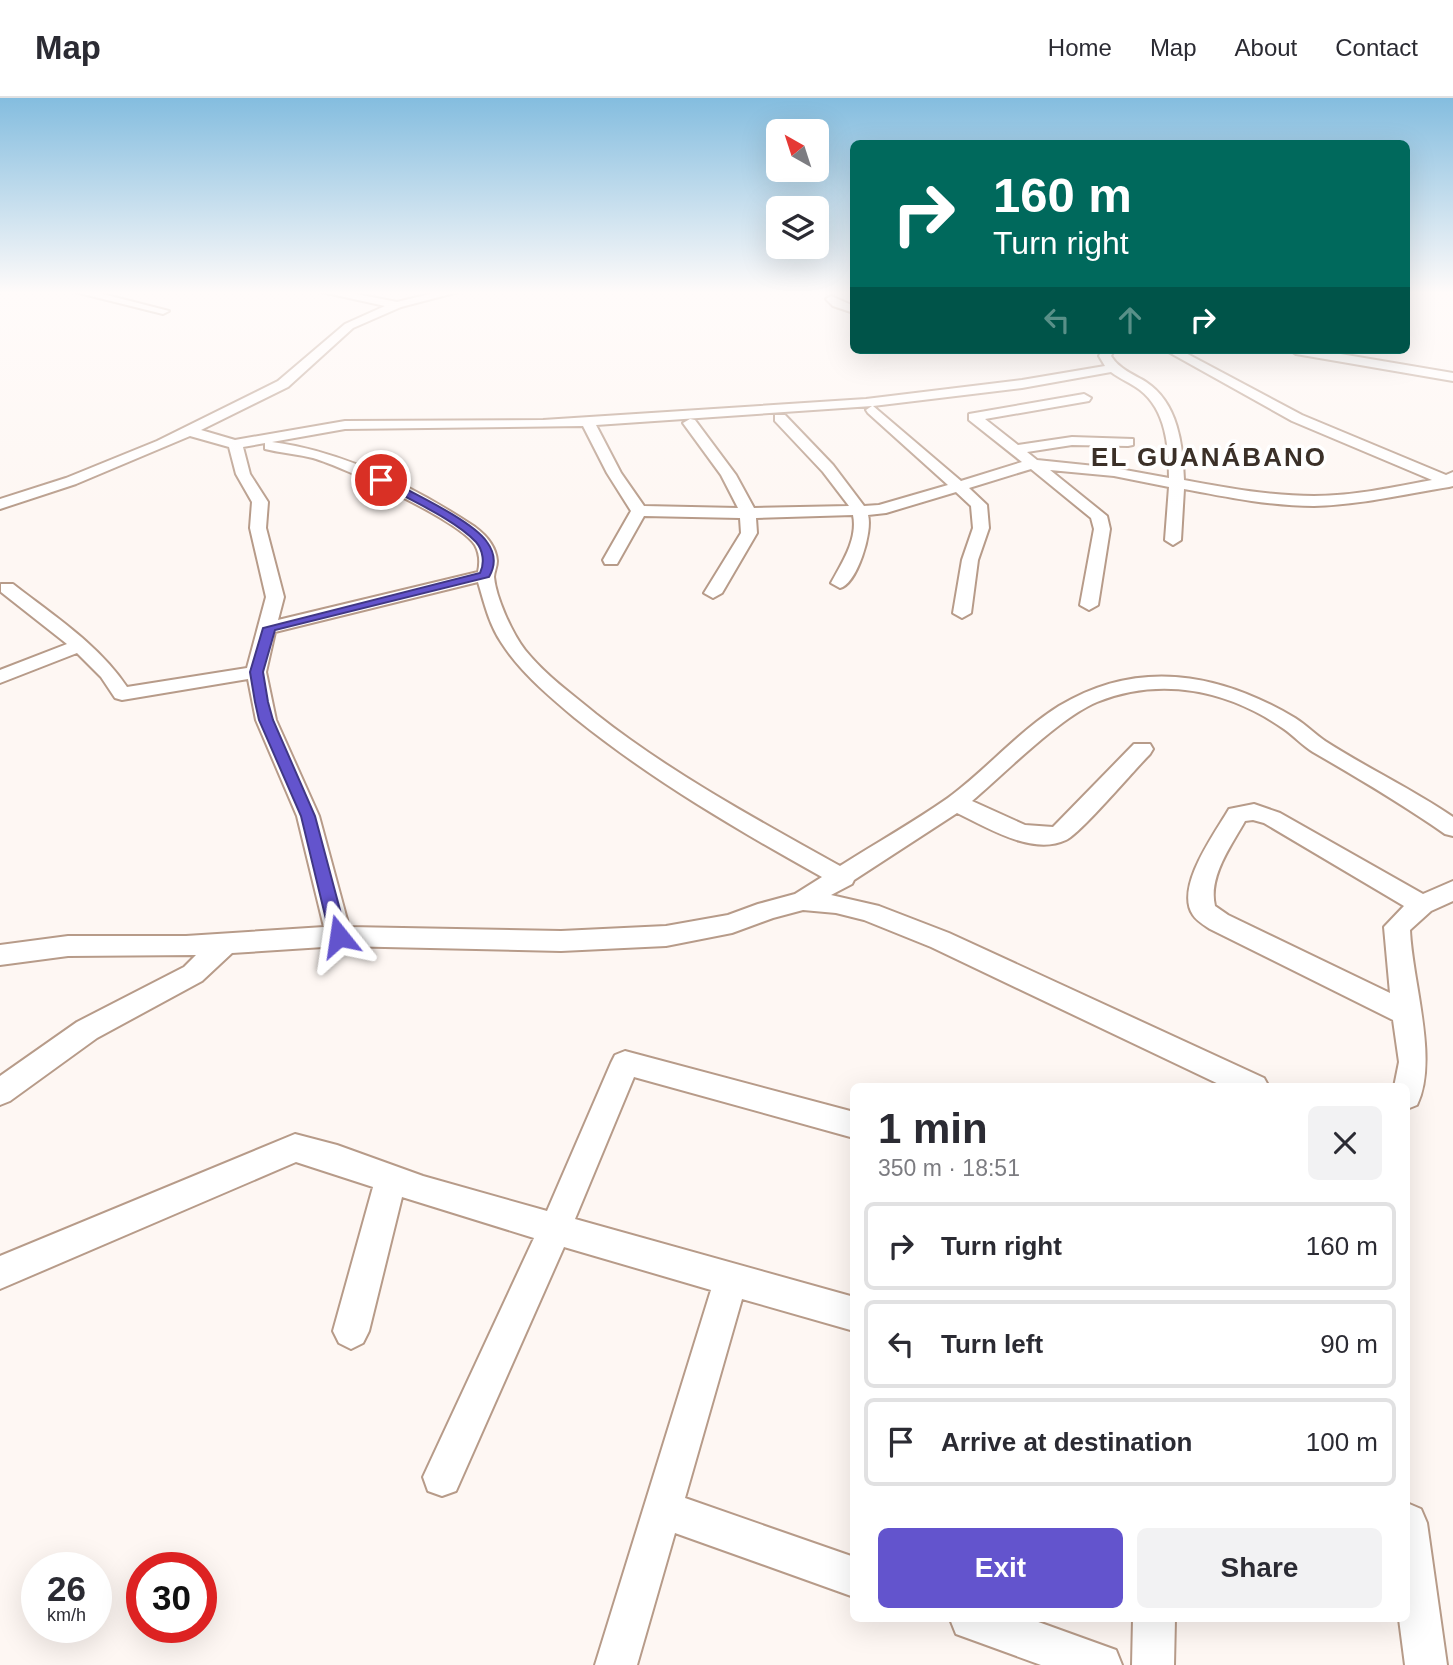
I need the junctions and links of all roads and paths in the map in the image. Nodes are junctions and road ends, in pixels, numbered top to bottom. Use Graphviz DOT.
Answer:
graph roads {
  1 [pos="305,365"];
  2 [pos="1111,365"];
  3 [pos="1199,365"];
  4 [pos="1384,365"];
  5 [pos="1113,368"];
  6 [pos="1453,377"];
  7 [pos="1084,398"];
  8 [pos="873,410"];
  9 [pos="780,418"];
  10 [pos="588,422"];
  11 [pos="690,423"];
  12 [pos="189,431"];
  13 [pos="1128,442"];
  14 [pos="235,444"];
  15 [pos="1014,450"];
  16 [pos="1033,464"];
  17 [pos="1452,480"];
  18 [pos="1177,483"];
  19 [pos="957,488"];
  20 [pos="2,500"];
  21 [pos="639,511"];
  22 [pos="862,512"];
  23 [pos="748,513"];
  24 [pos="1173,540"];
  25 [pos="611,560"];
  26 [pos="485,575"];
  27 [pos="840,583"];
  28 [pos="7,587"];
  29 [pos="713,593"];
  30 [pos="1089,605"];
  31 [pos="962,613"];
  32 [pos="269,628"];
  33 [pos="80,645"];
  34 [pos="256,672"];
  35 [pos="0,677"];
  36 [pos="1142,749"];
  37 [pos="956,803"];
  38 [pos="1453,828"];
  39 [pos="843,878"];
  40 [pos="1453,890"];
  41 [pos="803,901"];
  42 [pos="1422,905"];
  43 [pos="339,936"];
  44 [pos="226,943"];
  45 [pos="0,955"];
  46 [pos="1405,1013"];
  47 [pos="1245,1083"];
  48 [pos="1409,1083"];
  49 [pos="0,1092"];
  50 [pos="850,1124"];
  51 [pos="390,1181"];
  52 [pos="555,1229"];
  53 [pos="0,1273"];
  54 [pos="731,1279"];
  55 [pos="850,1313"];
  56 [pos="351,1331"];
  57 [pos="442,1477"];
  58 [pos="662,1508"];
  59 [pos="1410,1545"];
  60 [pos="850,1576"];
  61 [pos="979,1622"];
  62 [pos="1154,1622"];
  63 [pos="616,1665"];
  64 [pos="1101,1665"];
  65 [pos="1153,1665"];
  66 [pos="1426,1665"];
  1 -- 12 [label="street"];
  2 -- 5 [label="street"];
  3 -- 17 [label="street"];
  4 -- 6 [label="street"];
  5 -- 10 [label="street"];
  5 -- 18 [label="street"];
  7 -- 15 [label="street"];
  8 -- 19 [label="street"];
  9 -- 22 [label="street"];
  10 -- 14 [label="street"];
  10 -- 21 [label="street"];
  11 -- 23 [label="street"];
  12 -- 14 [label="street"];
  12 -- 20 [label="street"];
  13 -- 15 [label="street"];
  14 -- 26 [label="street"];
  14 -- 32 [label="street"];
  15 -- 16 [label="street"];
  16 -- 18 [label="street"];
  16 -- 19 [label="street"];
  16 -- 30 [label="street"];
  17 -- 18 [label="street"];
  18 -- 24 [label="street"];
  19 -- 22 [label="street"];
  19 -- 31 [label="street"];
  21 -- 23 [label="street"];
  21 -- 25 [label="street"];
  22 -- 23 [label="street"];
  22 -- 27 [label="street"];
  23 -- 29 [label="street"];
  26 -- 32 [label="street"];
  26 -- 39 [label="street"];
  28 -- 33 [label="street"];
  32 -- 34 [label="street"];
  33 -- 34 [label="street"];
  33 -- 35 [label="street"];
  34 -- 43 [label="street"];
  36 -- 37 [label="street"];
  37 -- 38 [label="street"];
  37 -- 39 [label="street"];
  39 -- 41 [label="street"];
  40 -- 42 [label="street"];
  41 -- 43 [label="street"];
  41 -- 47 [label="street"];
  42 -- 46 [label="street"];
  42 -- 46 [label="street"];
  43 -- 44 [label="street"];
  44 -- 45 [label="street"];
  44 -- 49 [label="street"];
  46 -- 48 [label="street"];
  50 -- 52 [label="street"];
  51 -- 52 [label="street"];
  51 -- 53 [label="street"];
  51 -- 56 [label="street"];
  52 -- 54 [label="street"];
  52 -- 57 [label="street"];
  54 -- 55 [label="street"];
  54 -- 58 [label="street"];
  58 -- 60 [label="street"];
  58 -- 63 [label="street"];
  59 -- 66 [label="street"];
  61 -- 64 [label="street"];
  62 -- 65 [label="street"];
}
